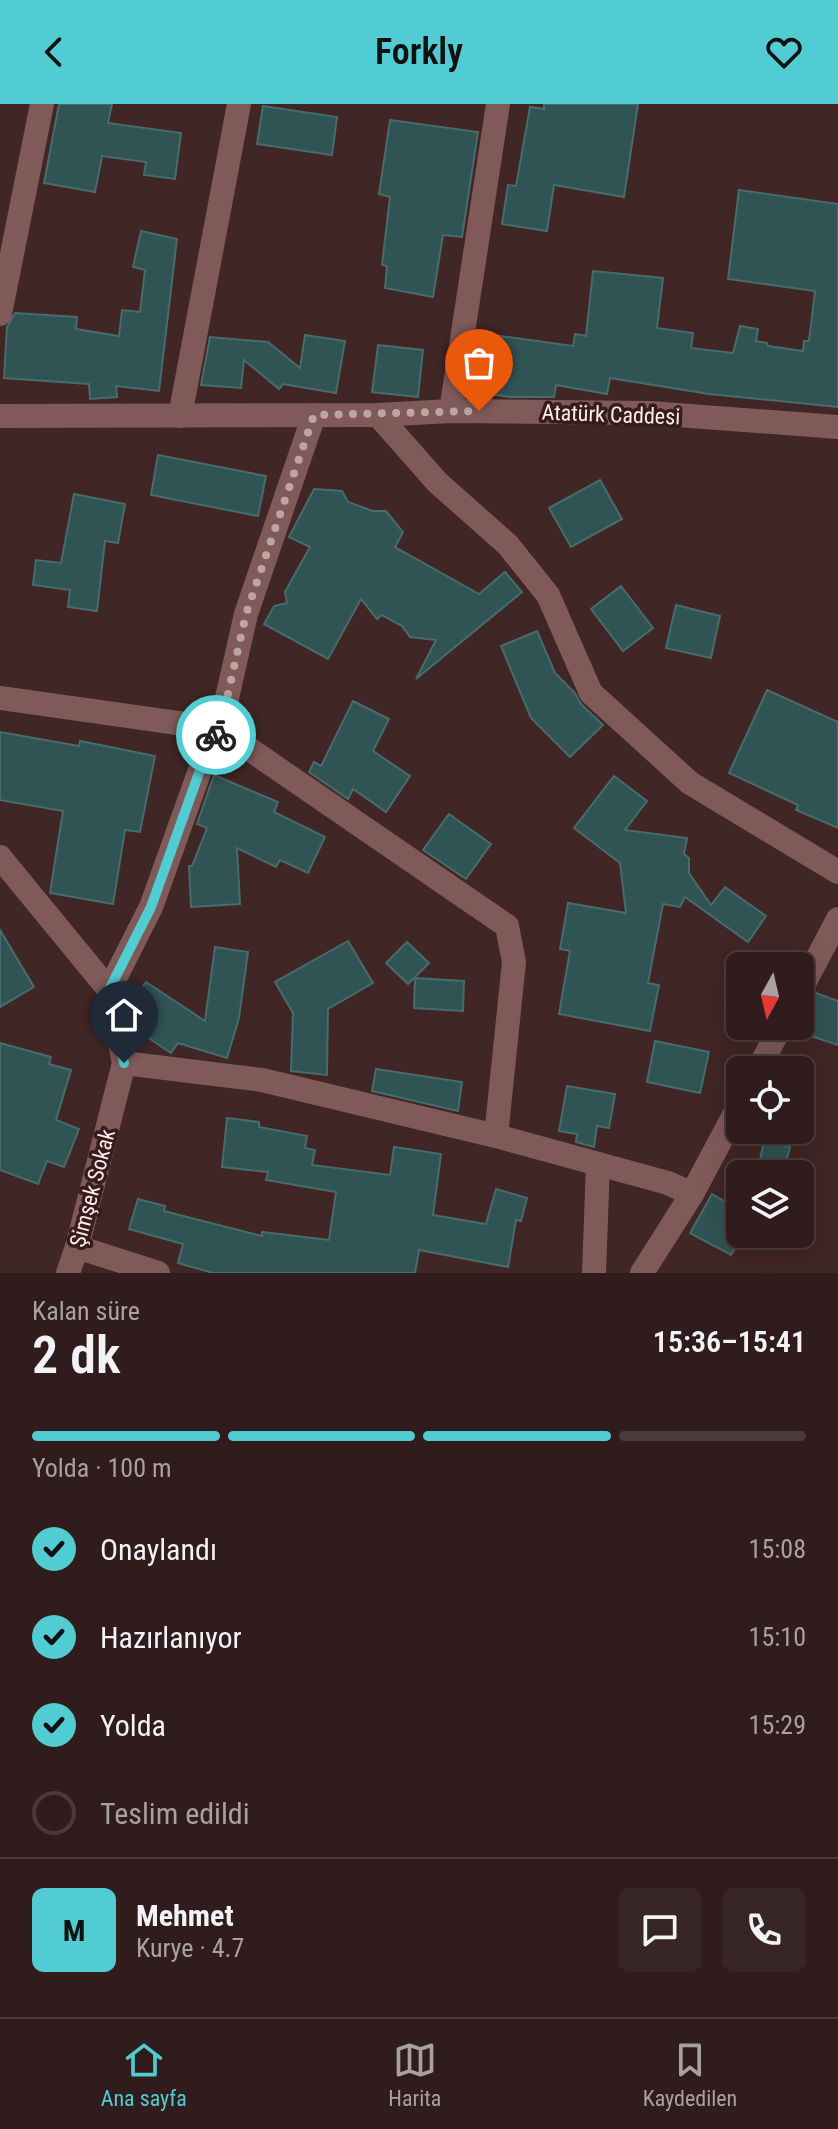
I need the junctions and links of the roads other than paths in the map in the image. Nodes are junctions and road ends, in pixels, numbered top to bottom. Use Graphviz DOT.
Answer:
graph roads {
  1 [pos="42,104"];
  2 [pos="239,104"];
  3 [pos="498,104"];
  4 [pos="0,314"];
  5 [pos="451,411"];
  6 [pos="314,415"];
  7 [pos="378,415"];
  8 [pos="0,416"];
  9 [pos="180,416"];
  10 [pos="838,427"];
  11 [pos="0,698"];
  12 [pos="220,729"];
  13 [pos="0,857"];
  14 [pos="838,872"];
  15 [pos="838,919"];
  16 [pos="814,964"];
  17 [pos="109,990"];
  18 [pos="124,1063"];
  19 [pos="726,1130"];
  20 [pos="496,1136"];
  21 [pos="598,1164"];
  22 [pos="692,1194"];
  23 [pos="77,1247"];
  24 [pos="68,1273"];
  25 [pos="158,1273"];
  26 [pos="594,1273"];
  27 [pos="642,1273"];
  1 -- 4 [label="street"];
  2 -- 9 [label="street"];
  3 -- 5 [label="street"];
  5 -- 7 [label="street, Atatürk Caddesi"];
  5 -- 10 [label="street, Atatürk Caddesi"];
  6 -- 7 [label="street, Atatürk Caddesi"];
  6 -- 9 [label="street, Atatürk Caddesi"];
  6 -- 12 [label="street"];
  7 -- 14 [label="street"];
  8 -- 9 [label="street, Atatürk Caddesi"];
  11 -- 12 [label="street"];
  12 -- 17 [label="street"];
  12 -- 20 [label="street"];
  13 -- 17 [label="street, Şimşek Sokak"];
  15 -- 16 [label="street"];
  17 -- 18 [label="street, Şimşek Sokak"];
  18 -- 20 [label="street"];
  18 -- 23 [label="street, Şimşek Sokak"];
  19 -- 22 [label="street"];
  20 -- 21 [label="street"];
  21 -- 22 [label="street"];
  21 -- 26 [label="street"];
  22 -- 27 [label="street"];
  23 -- 24 [label="street, Şimşek Sokak"];
  23 -- 25 [label="street"];
}
